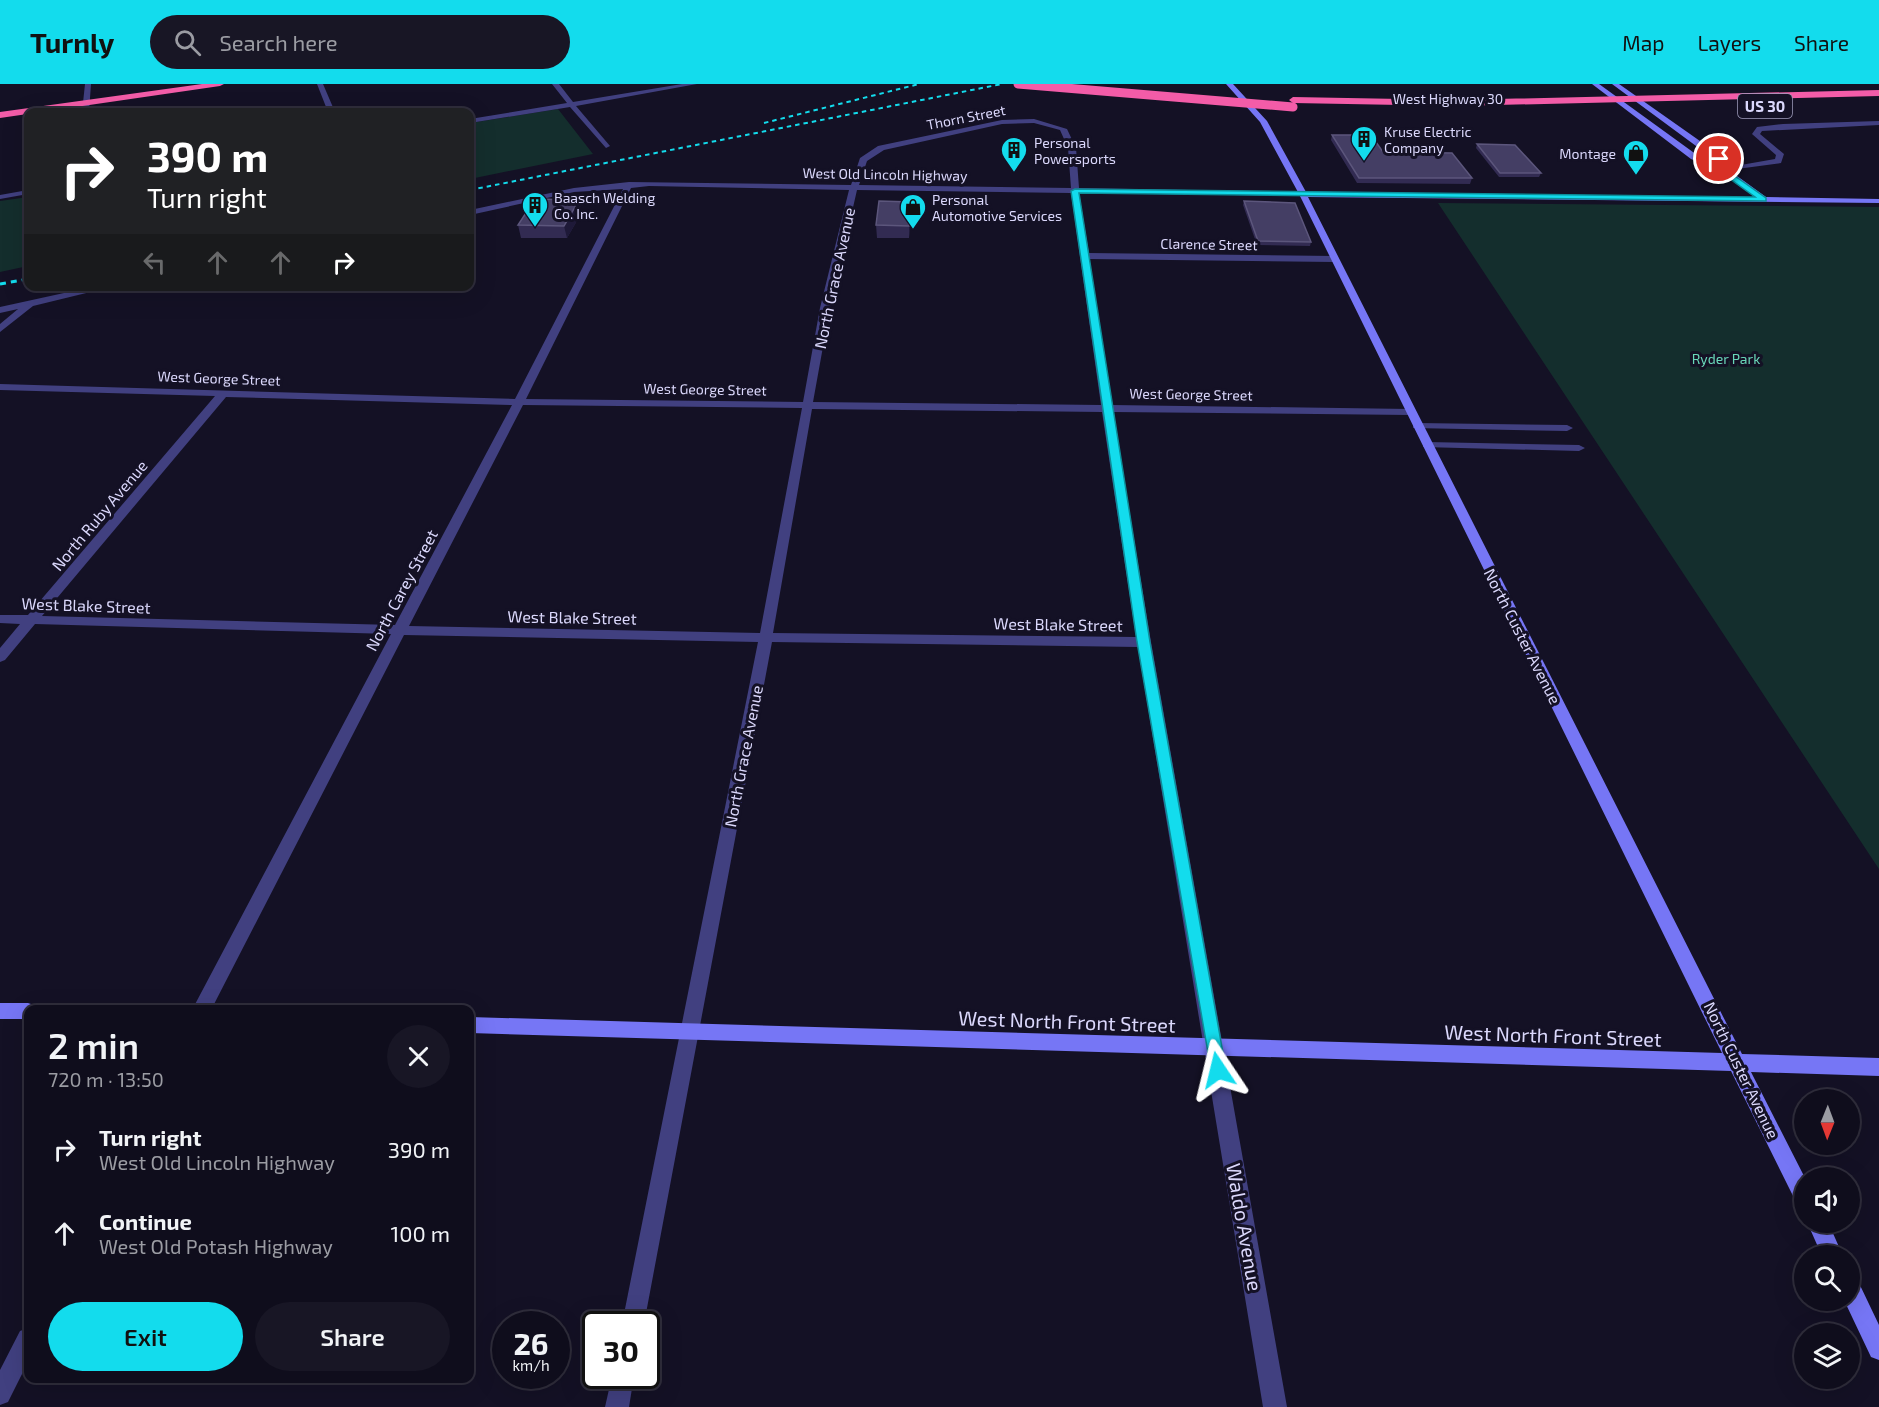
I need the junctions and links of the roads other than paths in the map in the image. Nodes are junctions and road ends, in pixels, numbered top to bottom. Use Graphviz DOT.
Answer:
graph roads {
  1 [pos="87,84"];
  2 [pos="220,84"];
  3 [pos="320,84"];
  4 [pos="555,84"];
  5 [pos="694,84"];
  6 [pos="1018,84"];
  7 [pos="1097,84"];
  8 [pos="1229,84"];
  9 [pos="1595,84"];
  10 [pos="1615,84"];
  11 [pos="1879,93"];
  12 [pos="1636,99"];
  13 [pos="1615,100"];
  14 [pos="1293,103"];
  15 [pos="572,105"];
  16 [pos="87,108"];
  17 [pos="330,108"];
  18 [pos="1628,109"];
  19 [pos="1650,109"];
  20 [pos="1662,109"];
  21 [pos="1592,110"];
  22 [pos="1616,110"];
  23 [pos="24,113"];
  24 [pos="0,115"];
  25 [pos="474,120"];
  26 [pos="1879,123"];
  27 [pos="606,146"];
  28 [pos="874,153"];
  29 [pos="1722,170"];
  30 [pos="629,184"];
  31 [pos="854,187"];
  32 [pos="1075,191"];
  33 [pos="24,193"];
  34 [pos="1303,194"];
  35 [pos="0,197"];
  36 [pos="1763,200"];
  37 [pos="1879,201"];
  38 [pos="474,211"];
  39 [pos="1085,256"];
  40 [pos="1334,259"];
  41 [pos="87,291"];
  42 [pos="31,303"];
  43 [pos="0,310"];
  44 [pos="0,329"];
  45 [pos="0,387"];
  46 [pos="223,394"];
  47 [pos="519,402"];
  48 [pos="807,405"];
  49 [pos="1107,408"];
  50 [pos="1410,412"];
  51 [pos="1418,426"];
  52 [pos="1567,428"];
  53 [pos="1427,445"];
  54 [pos="1579,448"];
  55 [pos="0,619"];
  56 [pos="32,620"];
  57 [pos="399,630"];
  58 [pos="766,636"];
  59 [pos="1144,642"];
  60 [pos="0,657"];
  61 [pos="204,1005"];
  62 [pos="0,1011"];
  63 [pos="24,1011"];
  64 [pos="474,1025"];
  65 [pos="688,1032"];
  66 [pos="1214,1047"];
  67 [pos="1738,1063"];
  68 [pos="1879,1066"];
  69 [pos="1794,1177"];
  70 [pos="1860,1310"];
  71 [pos="635,1311"];
  72 [pos="24,1347"];
  73 [pos="1879,1349"];
  74 [pos="620,1389"];
  75 [pos="0,1394"];
  76 [pos="617,1407"];
  77 [pos="1275,1407"];
  1 -- 16 [label="street"];
  2 -- 16 [label="highway"];
  3 -- 17 [label="street"];
  4 -- 15 [label="street"];
  5 -- 15 [label="street"];
  6 -- 14 [label="highway, West Highway 30 / US 30, bridge"];
  7 -- 14 [label="highway, West Highway 30 / US 30"];
  8 -- 34 [label="street, North Custer Avenue"];
  9 -- 13 [label="street"];
  10 -- 12 [label="street"];
  11 -- 12 [label="highway, West Highway 30 / US 30"];
  12 -- 13 [label="highway, West Highway 30 / US 30"];
  12 -- 19 [label="street"];
  13 -- 14 [label="highway, West Highway 30 / US 30"];
  13 -- 18 [label="street"];
  14 -- 21 [label="highway, West Highway 30 / US 30"];
  15 -- 25 [label="street"];
  15 -- 27 [label="street"];
  18 -- 19 [label="highway"];
  18 -- 22 [label="highway"];
  18 -- 29 [label="street"];
  19 -- 20 [label="highway"];
  19 -- 29 [label="street"];
  23 -- 24 [label="highway"];
  26 -- 29 [label="street"];
  28 -- 31 [label="street, North Grace Avenue"];
  28 -- 32 [label="street, Thorn Street"];
  29 -- 36 [label="street"];
  30 -- 31 [label="street, West Old Lincoln Highway"];
  30 -- 38 [label="street, West Old Lincoln Highway"];
  30 -- 47 [label="street, North Carey Street"];
  31 -- 32 [label="street, West Old Lincoln Highway"];
  31 -- 48 [label="street, North Grace Avenue"];
  32 -- 34 [label="street, West Old Lincoln Highway"];
  32 -- 39 [label="street, Waldo Avenue"];
  33 -- 35 [label="street"];
  34 -- 36 [label="street"];
  34 -- 40 [label="street, North Custer Avenue"];
  36 -- 37 [label="street"];
  39 -- 40 [label="street, Clarence Street"];
  39 -- 49 [label="street, Waldo Avenue"];
  40 -- 50 [label="street, North Custer Avenue"];
  41 -- 42 [label="street"];
  42 -- 43 [label="street"];
  42 -- 44 [label="street"];
  45 -- 46 [label="street, West George Street"];
  46 -- 47 [label="street, West George Street"];
  46 -- 56 [label="street, North Ruby Avenue"];
  47 -- 48 [label="street, West George Street"];
  47 -- 57 [label="street, North Carey Street"];
  48 -- 49 [label="street, West George Street"];
  48 -- 58 [label="street, North Grace Avenue"];
  49 -- 50 [label="street, West George Street"];
  49 -- 59 [label="street, Waldo Avenue"];
  50 -- 51 [label="street, North Custer Avenue"];
  51 -- 52 [label="street"];
  51 -- 53 [label="street, North Custer Avenue"];
  53 -- 54 [label="street"];
  53 -- 67 [label="street, North Custer Avenue"];
  55 -- 56 [label="street, West Blake Street"];
  56 -- 57 [label="street, West Blake Street"];
  56 -- 60 [label="street, North Ruby Avenue"];
  57 -- 58 [label="street, West Blake Street"];
  57 -- 61 [label="street, North Carey Street"];
  58 -- 59 [label="street, West Blake Street"];
  58 -- 65 [label="street, North Grace Avenue"];
  59 -- 66 [label="street, Waldo Avenue"];
  62 -- 63 [label="street"];
  64 -- 65 [label="street, West North Front Street"];
  65 -- 66 [label="street, West North Front Street"];
  65 -- 71 [label="street, North Grace Avenue"];
  66 -- 67 [label="street, West North Front Street"];
  66 -- 77 [label="street, Waldo Avenue"];
  67 -- 68 [label="street, West North Front Street"];
  67 -- 69 [label="street, North Custer Avenue"];
  70 -- 73 [label="street"];
  72 -- 75 [label="street"];
  74 -- 76 [label="street"];
}
